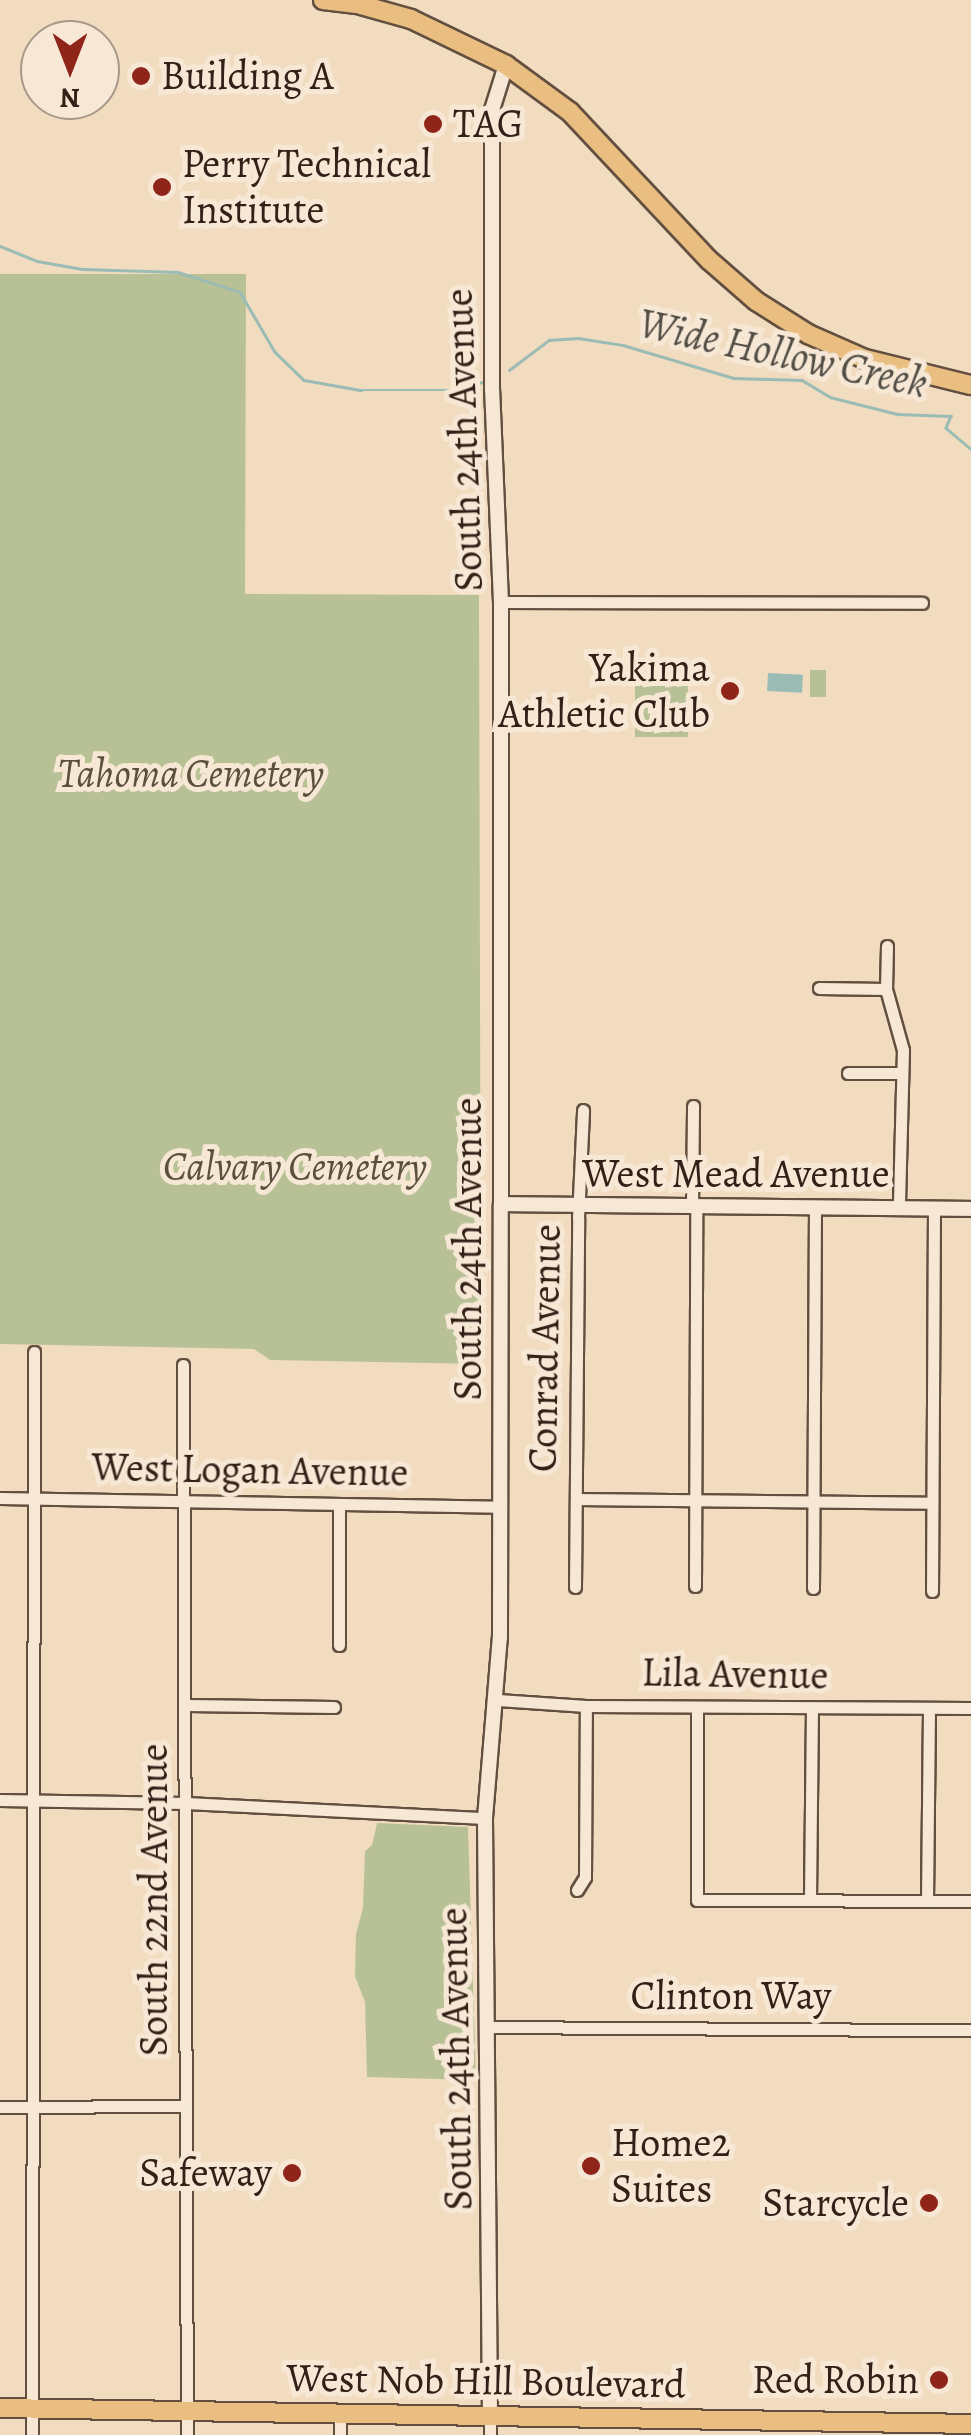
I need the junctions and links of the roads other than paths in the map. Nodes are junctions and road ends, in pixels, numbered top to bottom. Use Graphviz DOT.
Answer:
graph roads {
  1 [pos="323,0"];
  2 [pos="506,65"];
  3 [pos="971,384"];
  4 [pos="501,602"];
  5 [pos="922,604"];
  6 [pos="887,946"];
  7 [pos="818,988"];
  8 [pos="886,989"];
  9 [pos="848,1072"];
  10 [pos="901,1073"];
  11 [pos="694,1106"];
  12 [pos="583,1110"];
  13 [pos="501,1204"];
  14 [pos="579,1206"];
  15 [pos="694,1206"];
  16 [pos="816,1208"];
  17 [pos="900,1208"];
  18 [pos="934,1209"];
  19 [pos="971,1210"];
  20 [pos="34,1352"];
  21 [pos="182,1365"];
  22 [pos="0,1498"];
  23 [pos="34,1498"];
  24 [pos="576,1499"];
  25 [pos="694,1501"];
  26 [pos="183,1502"];
  27 [pos="814,1502"];
  28 [pos="932,1502"];
  29 [pos="338,1505"];
  30 [pos="499,1507"];
  31 [pos="695,1586"];
  32 [pos="575,1587"];
  33 [pos="813,1588"];
  34 [pos="932,1591"];
  35 [pos="339,1645"];
  36 [pos="498,1700"];
  37 [pos="187,1705"];
  38 [pos="586,1706"];
  39 [pos="334,1707"];
  40 [pos="697,1707"];
  41 [pos="812,1708"];
  42 [pos="929,1708"];
  43 [pos="971,1708"];
  44 [pos="0,1800"];
  45 [pos="34,1800"];
  46 [pos="186,1802"];
  47 [pos="485,1818"];
  48 [pos="577,1890"];
  49 [pos="810,1899"];
  50 [pos="926,1901"];
  51 [pos="971,1902"];
  52 [pos="490,2027"];
  53 [pos="971,2030"];
  54 [pos="186,2106"];
  55 [pos="0,2107"];
  56 [pos="33,2108"];
  57 [pos="0,2408"];
  58 [pos="32,2409"];
  59 [pos="187,2412"];
  60 [pos="340,2414"];
  61 [pos="971,2424"];
  62 [pos="490,2426"];
  63 [pos="641,2426"];
  64 [pos="792,2428"];
  65 [pos="32,2435"];
  66 [pos="187,2435"];
  67 [pos="340,2435"];
  1 -- 2 [label="main road"];
  2 -- 3 [label="main road"];
  2 -- 4 [label="street, South 24th Avenue"];
  4 -- 5 [label="street"];
  4 -- 13 [label="street, South 24th Avenue"];
  6 -- 8 [label="street"];
  7 -- 8 [label="street"];
  8 -- 10 [label="street"];
  9 -- 10 [label="street"];
  10 -- 17 [label="street"];
  11 -- 15 [label="street"];
  12 -- 14 [label="street, Conrad Avenue"];
  13 -- 14 [label="street, West Mead Avenue"];
  13 -- 30 [label="street, South 24th Avenue"];
  14 -- 15 [label="street, West Mead Avenue"];
  14 -- 24 [label="street, Conrad Avenue"];
  15 -- 16 [label="street, West Mead Avenue"];
  15 -- 25 [label="street"];
  16 -- 17 [label="street, West Mead Avenue"];
  16 -- 27 [label="street"];
  17 -- 18 [label="street, West Mead Avenue"];
  18 -- 19 [label="street, West Mead Avenue"];
  18 -- 28 [label="street"];
  20 -- 23 [label="street"];
  21 -- 26 [label="street, South 22nd Avenue"];
  22 -- 23 [label="street, West Logan Avenue"];
  23 -- 26 [label="street, West Logan Avenue"];
  23 -- 45 [label="street"];
  24 -- 25 [label="street"];
  24 -- 32 [label="street, Conrad Avenue"];
  25 -- 27 [label="street"];
  25 -- 31 [label="street"];
  26 -- 29 [label="street, West Logan Avenue"];
  26 -- 37 [label="street, South 22nd Avenue"];
  27 -- 28 [label="street"];
  27 -- 33 [label="street"];
  28 -- 34 [label="street"];
  29 -- 30 [label="street, West Logan Avenue"];
  29 -- 35 [label="street"];
  30 -- 36 [label="street, South 24th Avenue"];
  36 -- 38 [label="street, Lila Avenue"];
  36 -- 47 [label="street, South 24th Avenue"];
  37 -- 39 [label="street"];
  37 -- 46 [label="street, South 22nd Avenue"];
  38 -- 40 [label="street, Lila Avenue"];
  38 -- 48 [label="street"];
  40 -- 41 [label="street, Lila Avenue"];
  40 -- 49 [label="street"];
  41 -- 42 [label="street, Lila Avenue"];
  41 -- 49 [label="street"];
  42 -- 43 [label="street, Lila Avenue"];
  42 -- 50 [label="street"];
  44 -- 45 [label="street"];
  45 -- 46 [label="street"];
  45 -- 56 [label="street"];
  46 -- 47 [label="street"];
  46 -- 54 [label="street, South 22nd Avenue"];
  47 -- 52 [label="street, South 24th Avenue"];
  49 -- 50 [label="street"];
  50 -- 51 [label="street"];
  52 -- 53 [label="street, Clinton Way"];
  52 -- 62 [label="street, South 24th Avenue"];
  54 -- 56 [label="street"];
  54 -- 59 [label="street, South 22nd Avenue"];
  55 -- 56 [label="street"];
  56 -- 58 [label="street"];
  57 -- 58 [label="main road, West Nob Hill Boulevard"];
  58 -- 59 [label="main road, West Nob Hill Boulevard"];
  58 -- 65 [label="street"];
  59 -- 60 [label="main road, West Nob Hill Boulevard"];
  59 -- 66 [label="street, South 22nd Avenue"];
  60 -- 62 [label="main road, West Nob Hill Boulevard"];
  60 -- 67 [label="street"];
  61 -- 64 [label="main road, West Nob Hill Boulevard"];
  62 -- 63 [label="main road, West Nob Hill Boulevard"];
  63 -- 64 [label="main road, West Nob Hill Boulevard"];
}
